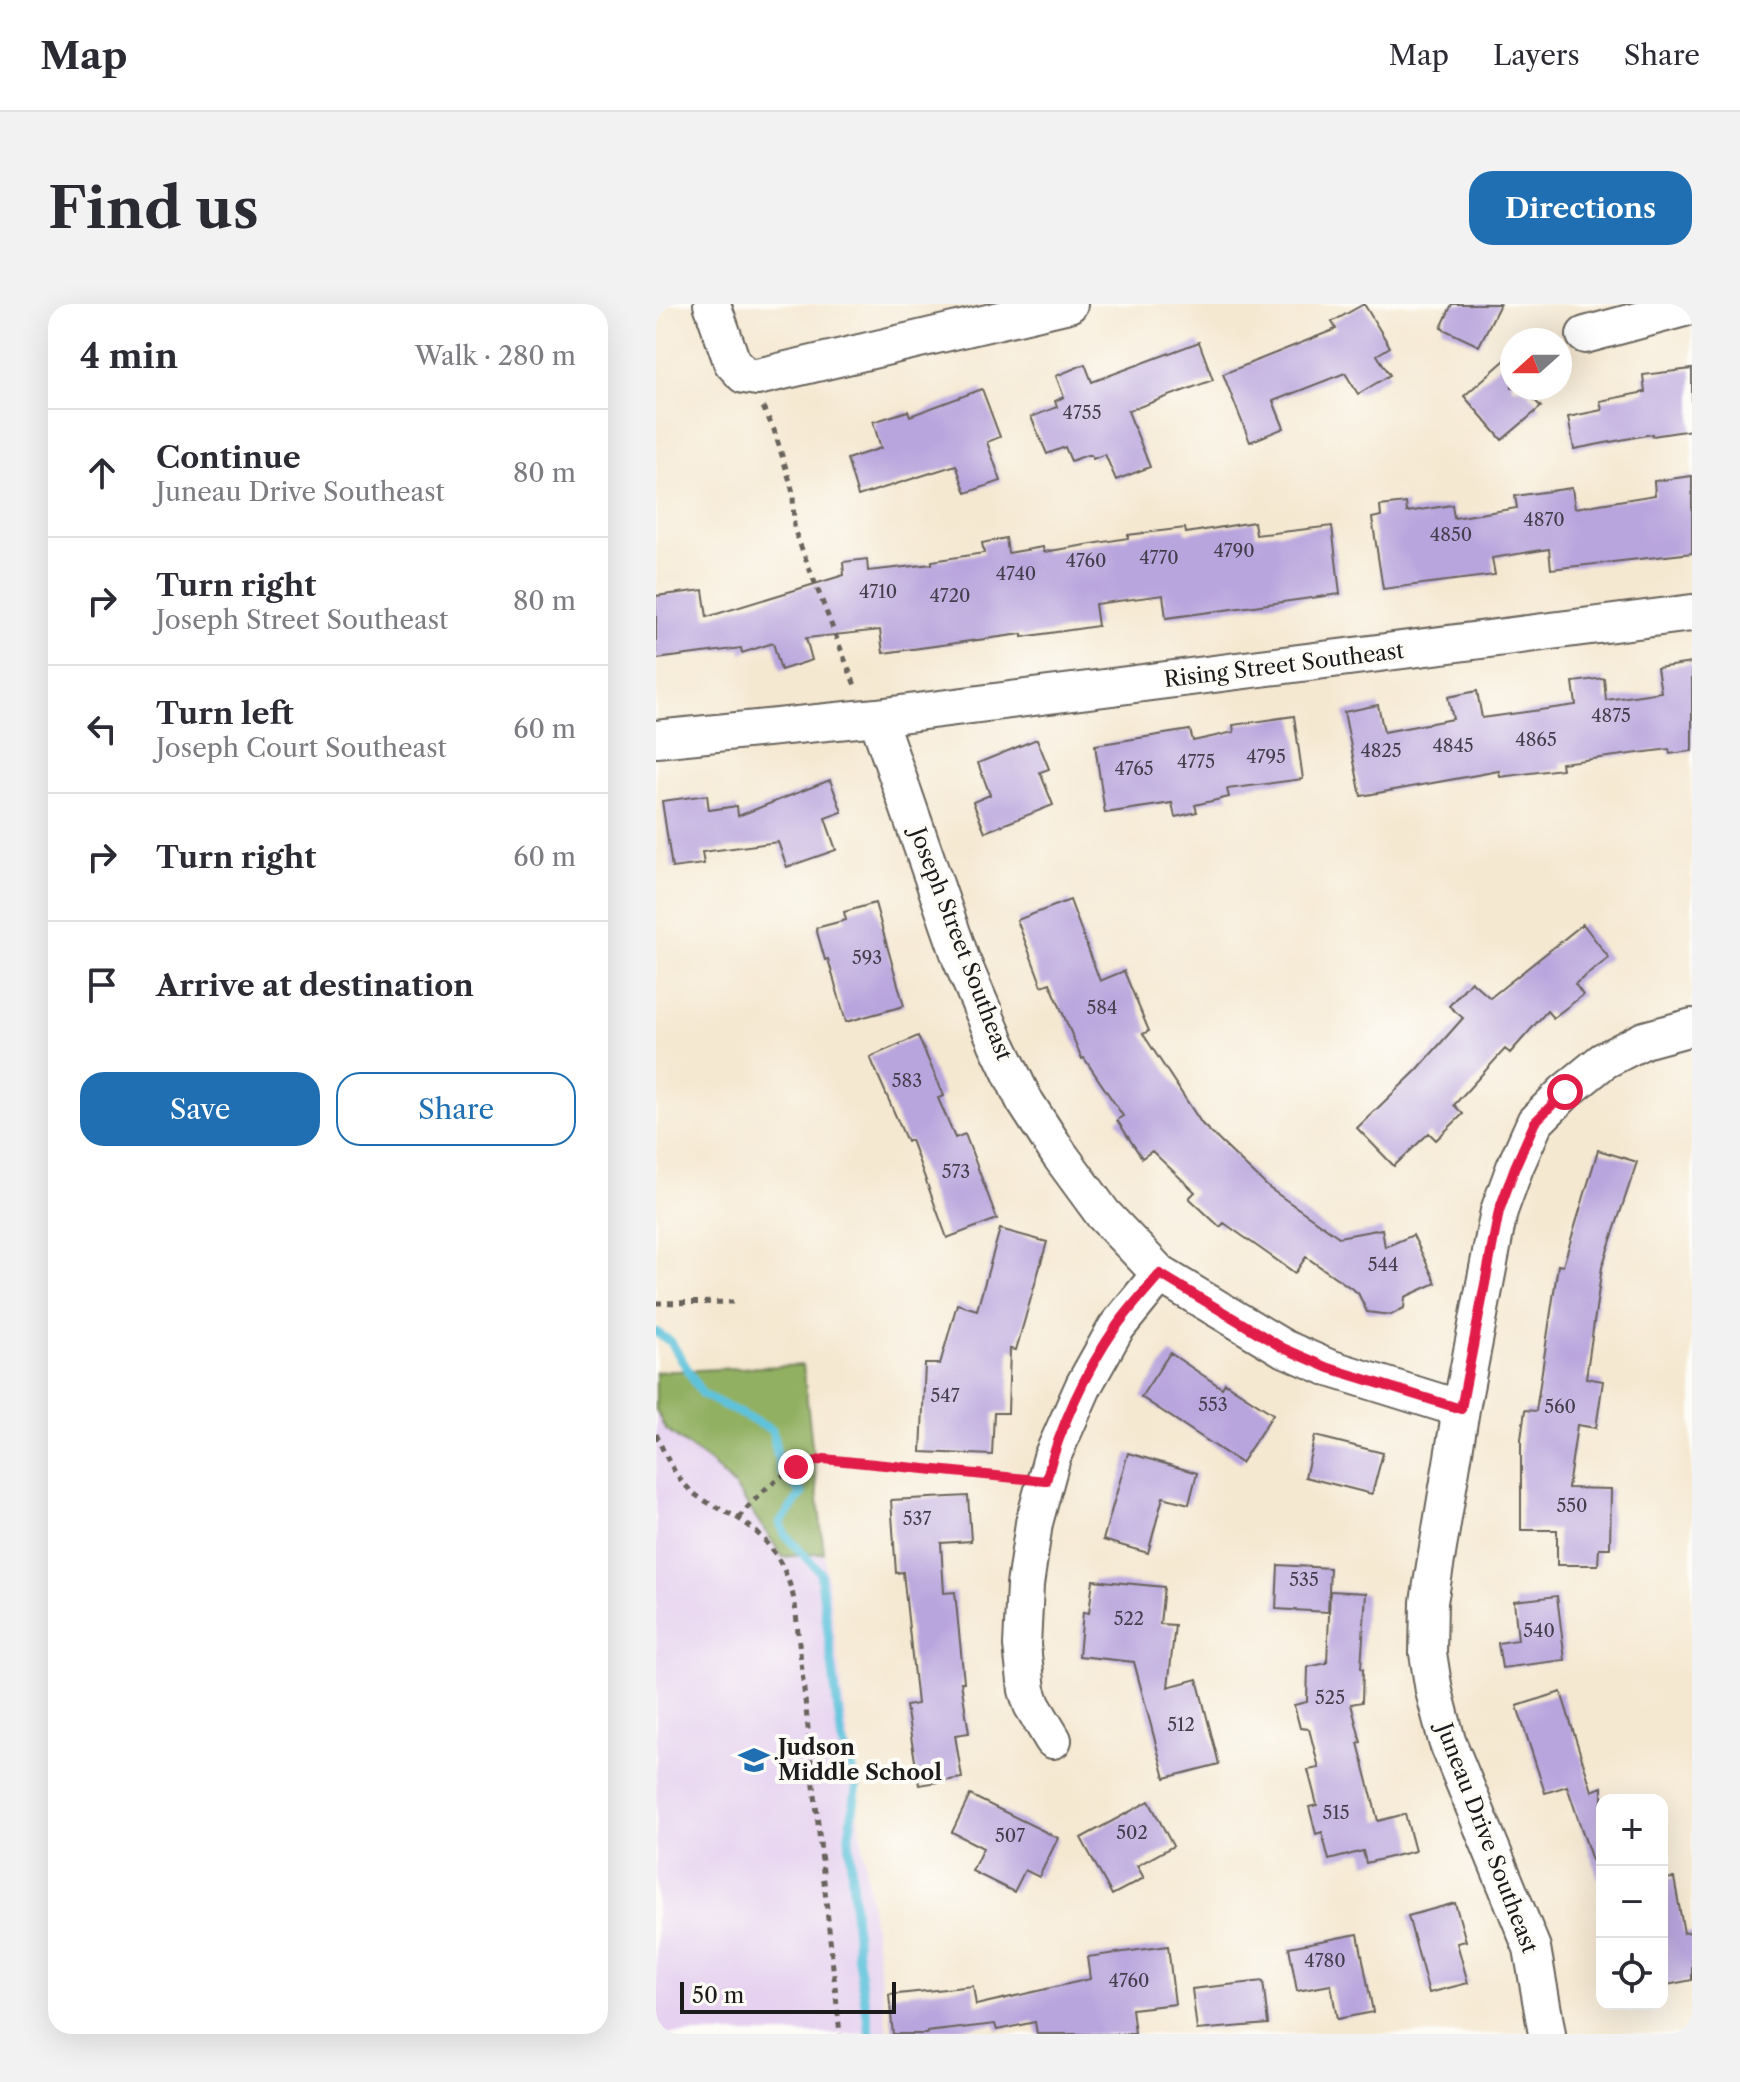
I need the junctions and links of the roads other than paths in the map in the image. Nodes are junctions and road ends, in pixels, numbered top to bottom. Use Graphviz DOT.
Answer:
graph roads {
  1 [pos="712,304"];
  2 [pos="1069,304"];
  3 [pos="1692,306"];
  4 [pos="1585,335"];
  5 [pos="1692,613"];
  6 [pos="877,717"];
  7 [pos="656,739"];
  8 [pos="1692,1027"];
  9 [pos="1160,1274"];
  10 [pos="1461,1409"];
  11 [pos="1053,1740"];
  12 [pos="1547,2034"];
  1 -- 2 [label="street"];
  3 -- 4 [label="street"];
  5 -- 6 [label="street, Rising Street Southeast"];
  6 -- 7 [label="street, Rising Street Southeast"];
  6 -- 9 [label="street, Joseph Street Southeast"];
  8 -- 10 [label="street, Juneau Drive Southeast"];
  9 -- 10 [label="street, Joseph Street Southeast"];
  9 -- 11 [label="street"];
  10 -- 12 [label="street, Juneau Drive Southeast"];
}
